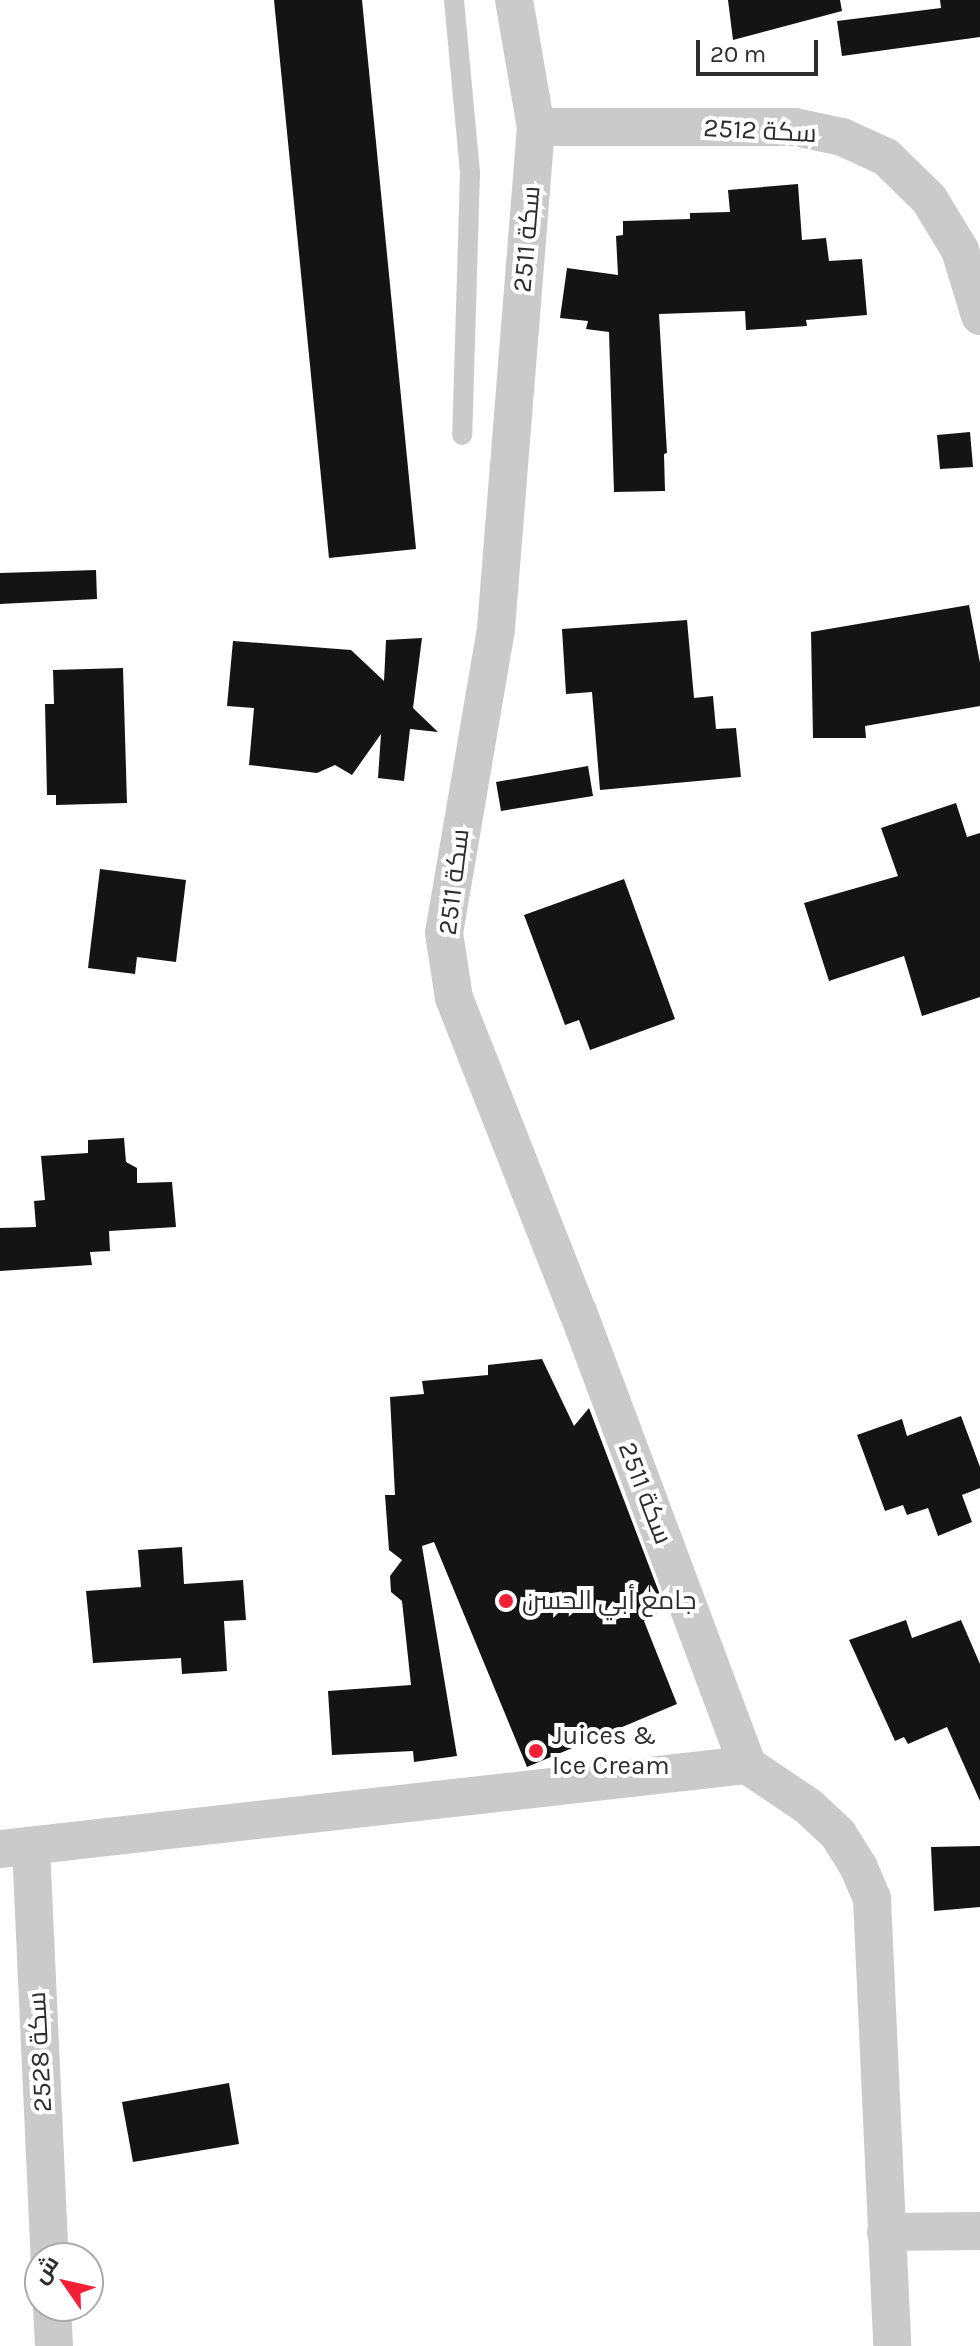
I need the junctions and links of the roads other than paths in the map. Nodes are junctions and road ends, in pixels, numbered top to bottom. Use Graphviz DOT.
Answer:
graph roads {
  1 [pos="454,0"];
  2 [pos="514,0"];
  3 [pos="536,127"];
  4 [pos="980,316"];
  5 [pos="462,435"];
  6 [pos="747,1765"];
  7 [pos="15,1848"];
  8 [pos="980,2231"];
  9 [pos="886,2232"];
  10 [pos="49,2242"];
  11 [pos="53,2322"];
  12 [pos="54,2346"];
  13 [pos="892,2346"];
  1 -- 5 [label="lane"];
  2 -- 3 [label="street, سكة 2511"];
  3 -- 4 [label="street, سكة 2512"];
  3 -- 6 [label="street, سكة 2511"];
  6 -- 7 [label="street"];
  6 -- 9 [label="street"];
  7 -- 10 [label="street, سكة 2528"];
  8 -- 9 [label="street"];
  9 -- 13 [label="street"];
  11 -- 12 [label="street"];
}
